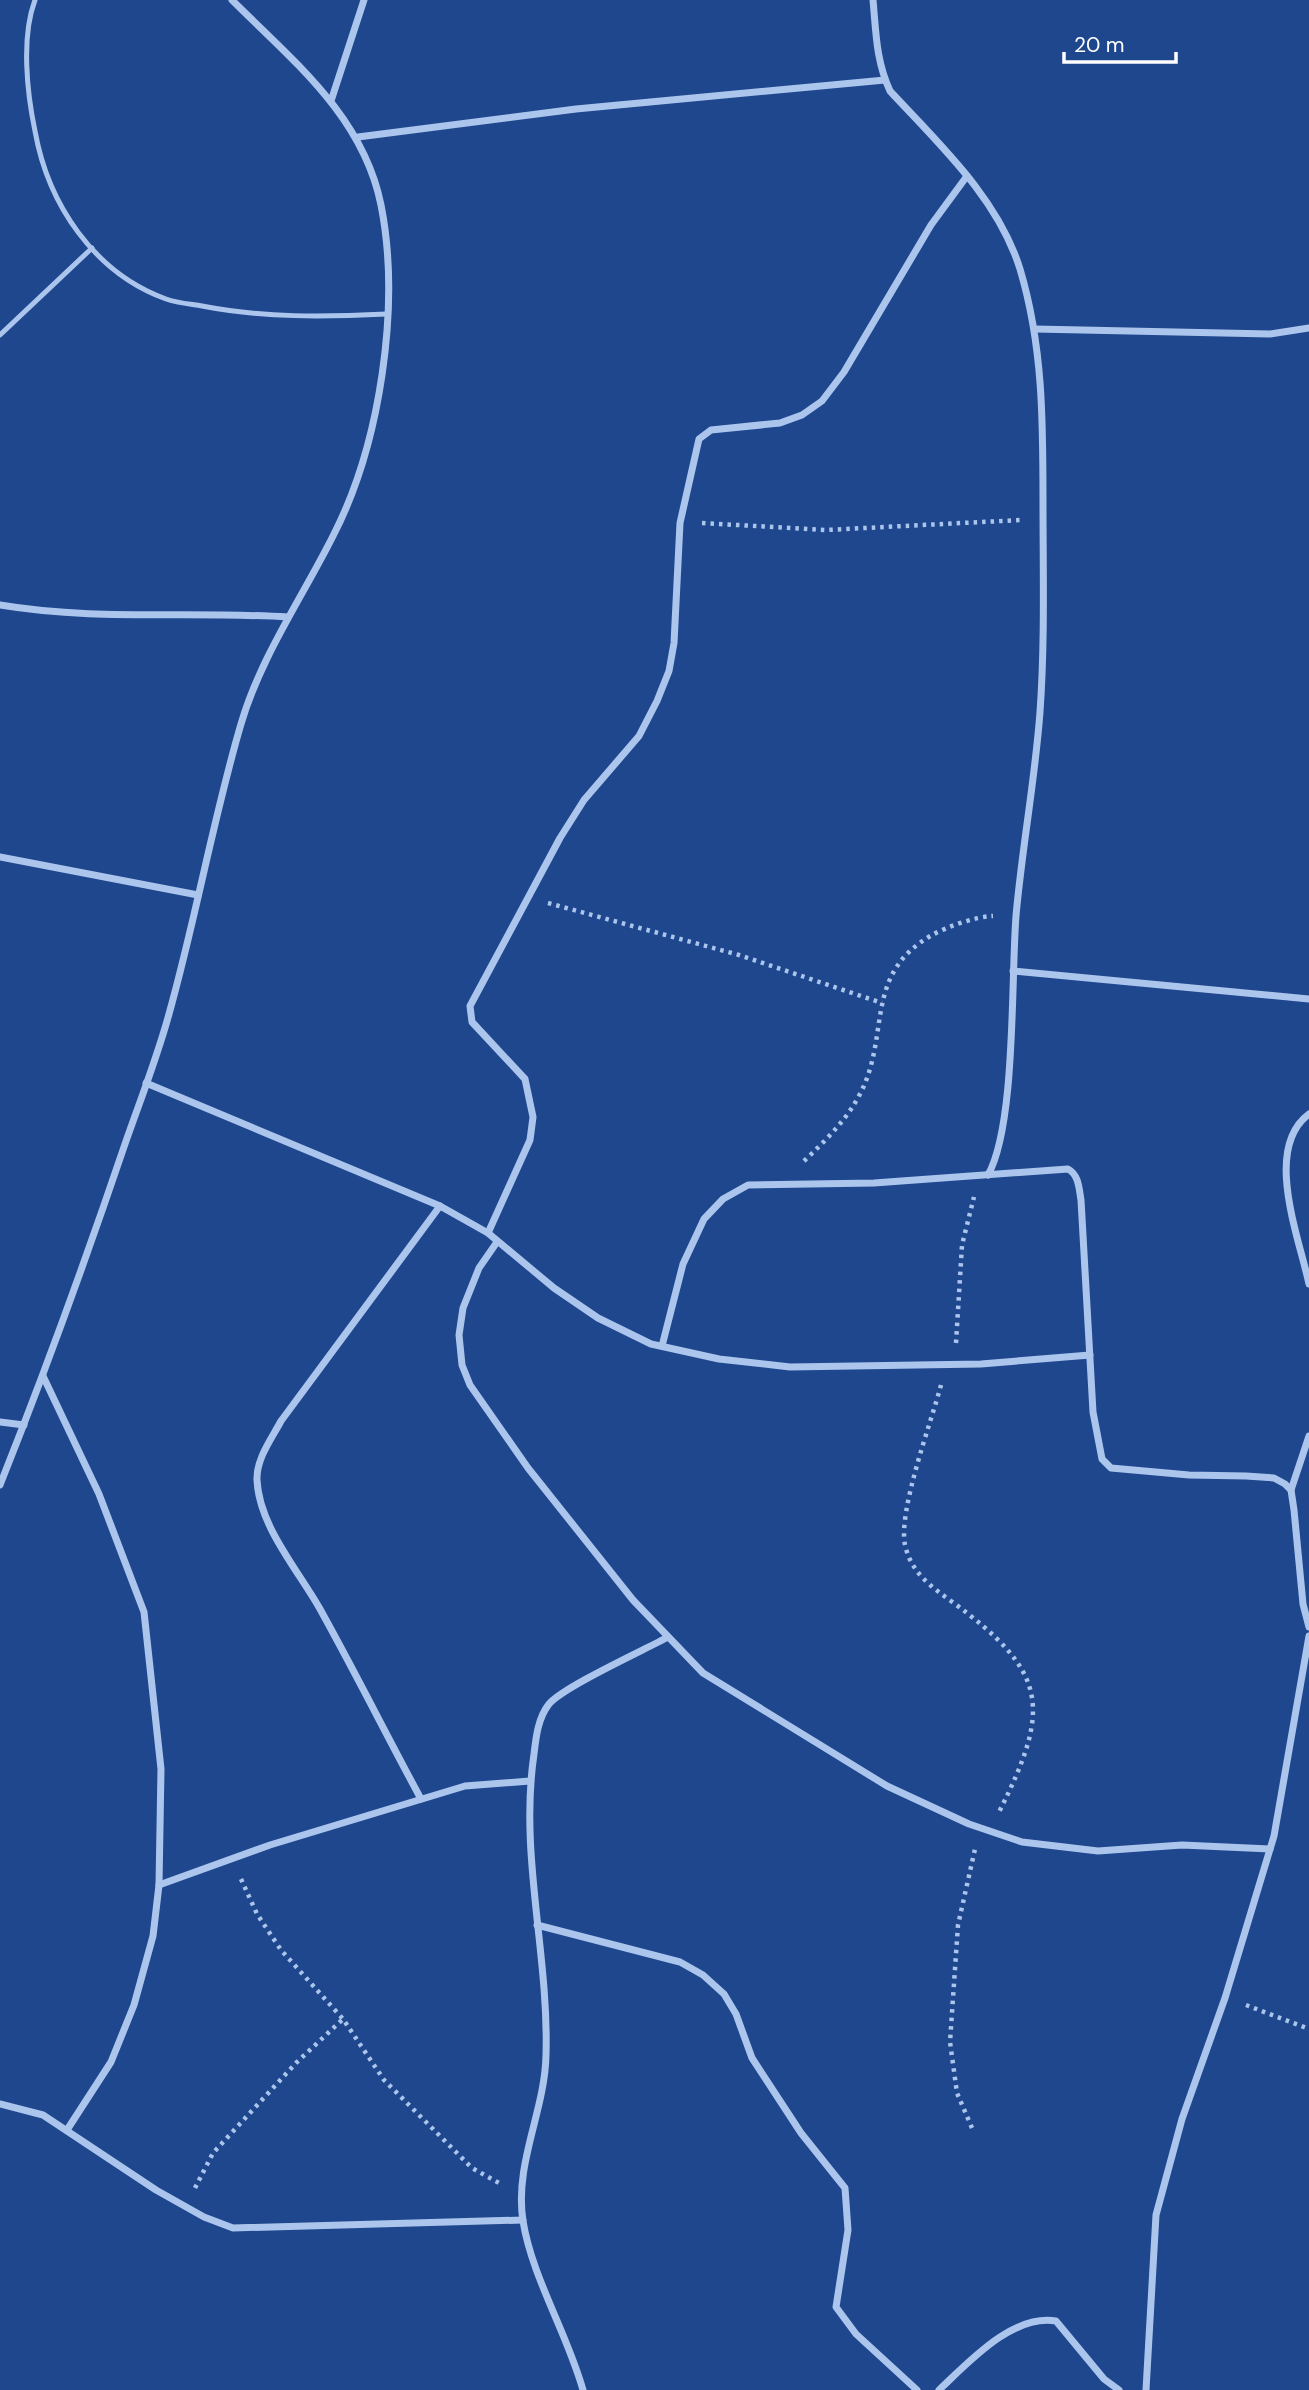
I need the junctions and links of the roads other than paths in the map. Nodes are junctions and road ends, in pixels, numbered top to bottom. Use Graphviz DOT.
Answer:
graph roads {
  1 [pos="35,0"];
  2 [pos="232,0"];
  3 [pos="364,0"];
  4 [pos="873,0"];
  5 [pos="885,80"];
  6 [pos="331,101"];
  7 [pos="358,137"];
  8 [pos="967,176"];
  9 [pos="92,248"];
  10 [pos="387,314"];
  11 [pos="1309,328"];
  12 [pos="1035,329"];
  13 [pos="0,335"];
  14 [pos="0,605"];
  15 [pos="288,617"];
  16 [pos="0,857"];
  17 [pos="198,895"];
  18 [pos="1013,971"];
  19 [pos="1309,999"];
  20 [pos="146,1083"];
  21 [pos="1309,1114"];
  22 [pos="984,1175"];
  23 [pos="440,1206"];
  24 [pos="488,1233"];
  25 [pos="497,1242"];
  26 [pos="1309,1284"];
  27 [pos="662,1346"];
  28 [pos="1090,1356"];
  29 [pos="43,1376"];
  30 [pos="0,1422"];
  31 [pos="24,1425"];
  32 [pos="1309,1436"];
  33 [pos="0,1485"];
  34 [pos="1291,1490"];
  35 [pos="1309,1627"];
  36 [pos="1309,1636"];
  37 [pos="668,1637"];
  38 [pos="530,1781"];
  39 [pos="421,1799"];
  40 [pos="1269,1849"];
  41 [pos="159,1885"];
  42 [pos="537,1925"];
  43 [pos="0,2104"];
  44 [pos="67,2130"];
  45 [pos="523,2220"];
  46 [pos="583,2390"];
  47 [pos="917,2390"];
  48 [pos="939,2390"];
  49 [pos="1119,2390"];
  50 [pos="1146,2390"];
  1 -- 9 [label="lane"];
  2 -- 6 [label="street"];
  3 -- 6 [label="street"];
  4 -- 5 [label="street"];
  5 -- 7 [label="street"];
  5 -- 8 [label="street"];
  6 -- 7 [label="street"];
  7 -- 10 [label="street"];
  8 -- 12 [label="street"];
  8 -- 24 [label="street"];
  9 -- 10 [label="lane"];
  9 -- 13 [label="lane"];
  10 -- 15 [label="street"];
  11 -- 12 [label="street"];
  12 -- 18 [label="street"];
  14 -- 15 [label="street"];
  15 -- 17 [label="street"];
  16 -- 17 [label="street"];
  17 -- 20 [label="street"];
  18 -- 19 [label="street"];
  18 -- 22 [label="street"];
  20 -- 23 [label="street"];
  20 -- 29 [label="street"];
  21 -- 26 [label="street"];
  22 -- 27 [label="street"];
  22 -- 28 [label="street"];
  23 -- 24 [label="street"];
  23 -- 39 [label="street"];
  24 -- 25 [label="street"];
  25 -- 27 [label="street"];
  25 -- 37 [label="street"];
  27 -- 28 [label="street"];
  28 -- 34 [label="street"];
  29 -- 31 [label="street"];
  29 -- 41 [label="street"];
  30 -- 31 [label="street"];
  31 -- 33 [label="street"];
  32 -- 34 [label="street"];
  34 -- 35 [label="street"];
  36 -- 40 [label="street"];
  37 -- 38 [label="street"];
  37 -- 40 [label="street"];
  38 -- 39 [label="street"];
  38 -- 42 [label="street"];
  39 -- 41 [label="street"];
  40 -- 50 [label="street"];
  41 -- 44 [label="street"];
  42 -- 45 [label="street"];
  42 -- 47 [label="street"];
  43 -- 44 [label="street"];
  44 -- 45 [label="street"];
  45 -- 46 [label="street"];
  48 -- 49 [label="street"];
}
